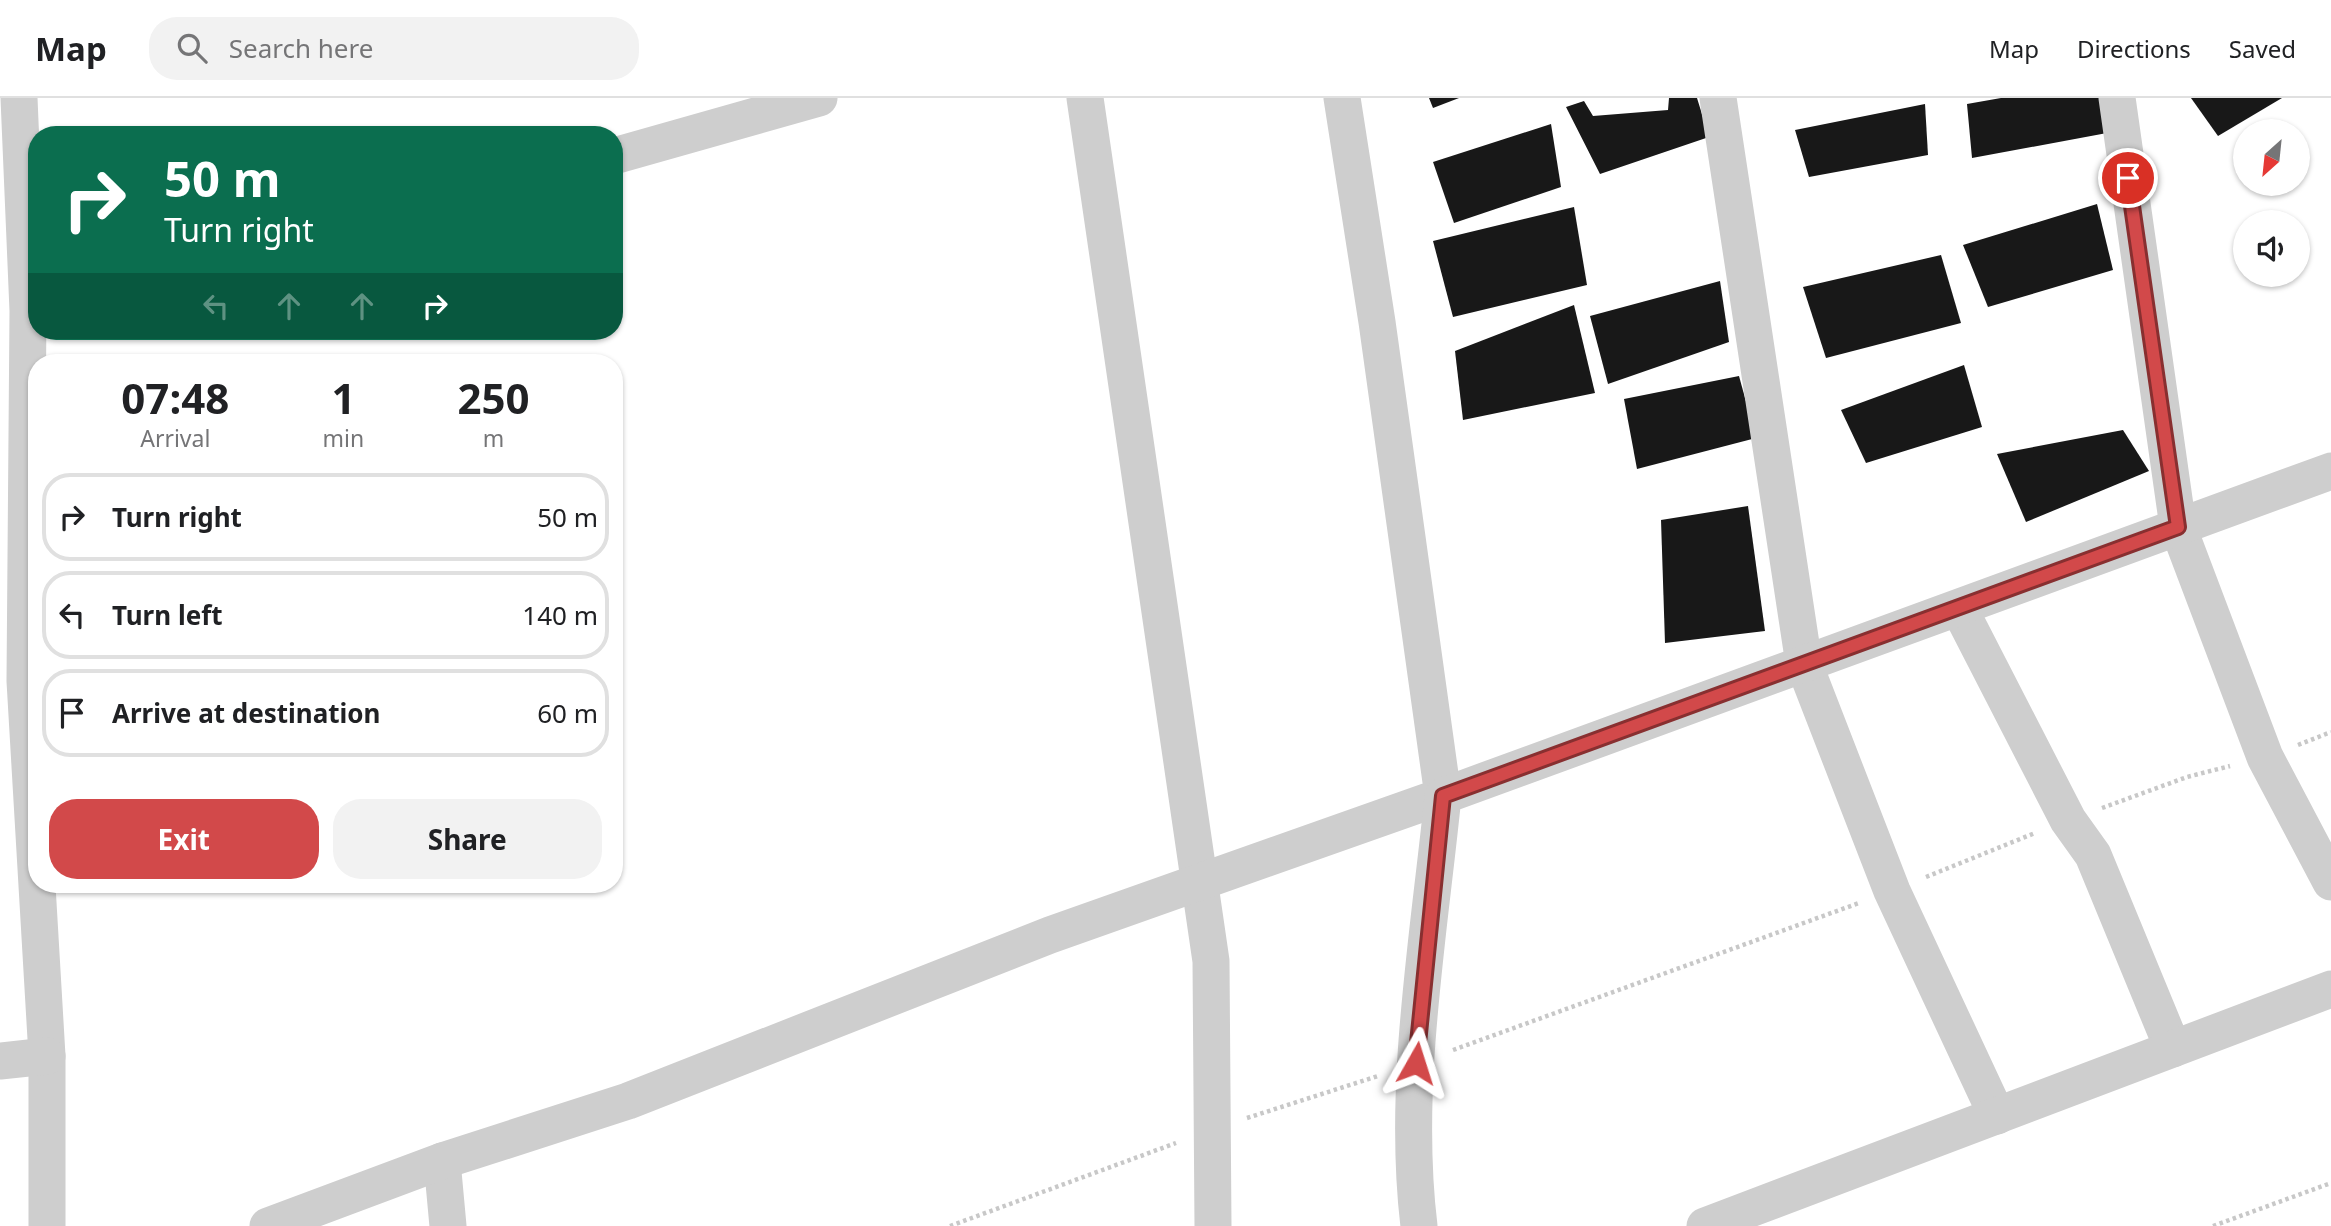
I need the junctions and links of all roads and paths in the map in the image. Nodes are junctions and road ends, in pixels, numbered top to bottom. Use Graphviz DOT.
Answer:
graph roads {
  1 [pos="819,98"];
  2 [pos="1085,98"];
  3 [pos="1342,98"];
  4 [pos="1718,98"];
  5 [pos="2117,98"];
  6 [pos="13,122"];
  7 [pos="623,153"];
  8 [pos="28,270"];
  9 [pos="2331,471"];
  10 [pos="28,522"];
  11 [pos="2178,527"];
  12 [pos="1959,608"];
  13 [pos="1804,664"];
  14 [pos="28,732"];
  15 [pos="2331,732"];
  16 [pos="2265,757"];
  17 [pos="1443,796"];
  18 [pos="2068,820"];
  19 [pos="2331,881"];
  20 [pos="1198,884"];
  21 [pos="1892,891"];
  22 [pos="37,893"];
  23 [pos="2331,989"];
  24 [pos="2173,1049"];
  25 [pos="47,1056"];
  26 [pos="0,1061"];
  27 [pos="1416,1063"];
  28 [pos="1997,1116"];
  29 [pos="1212,1129"];
  30 [pos="442,1161"];
  31 [pos="2331,1183"];
  32 [pos="47,1226"];
  33 [pos="268,1226"];
  34 [pos="448,1226"];
  35 [pos="950,1226"];
  36 [pos="1213,1226"];
  37 [pos="1419,1226"];
  38 [pos="1705,1226"];
  39 [pos="2213,1226"];
  1 -- 7 [label="street"];
  2 -- 20 [label="street"];
  3 -- 17 [label="street"];
  4 -- 13 [label="street"];
  5 -- 11 [label="street"];
  6 -- 8 [label="street"];
  9 -- 11 [label="street"];
  10 -- 14 [label="street"];
  11 -- 12 [label="street"];
  11 -- 16 [label="street"];
  12 -- 13 [label="street"];
  12 -- 18 [label="street"];
  13 -- 17 [label="street"];
  13 -- 21 [label="street"];
  15 -- 16 [label="path"];
  16 -- 18 [label="path"];
  16 -- 19 [label="street"];
  17 -- 20 [label="street"];
  17 -- 27 [label="street"];
  18 -- 21 [label="path"];
  18 -- 24 [label="street"];
  20 -- 29 [label="street"];
  20 -- 30 [label="street"];
  21 -- 27 [label="path"];
  21 -- 28 [label="street"];
  22 -- 25 [label="street"];
  23 -- 24 [label="street"];
  24 -- 28 [label="street"];
  25 -- 26 [label="street"];
  25 -- 32 [label="street"];
  27 -- 29 [label="path"];
  27 -- 37 [label="street"];
  28 -- 38 [label="street"];
  29 -- 35 [label="path"];
  29 -- 36 [label="street"];
  30 -- 33 [label="street"];
  30 -- 34 [label="street"];
  31 -- 39 [label="path"];
}
